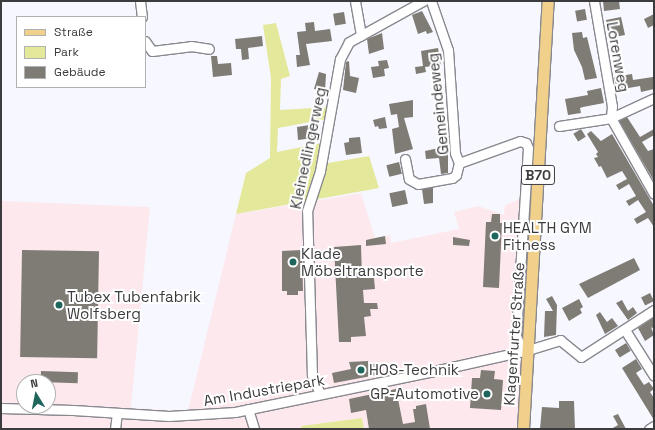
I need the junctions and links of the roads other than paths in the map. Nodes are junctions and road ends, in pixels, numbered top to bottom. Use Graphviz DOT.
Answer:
graph roads {
  1 [pos="140,1"];
  2 [pos="355,1"];
  3 [pos="423,1"];
  4 [pos="431,1"];
  5 [pos="548,1"];
  6 [pos="594,1"];
  7 [pos="142,16"];
  8 [pos="361,35"];
  9 [pos="146,42"];
  10 [pos="208,49"];
  11 [pos="654,98"];
  12 [pos="611,118"];
  13 [pos="559,126"];
  14 [pos="405,159"];
  15 [pos="459,163"];
  16 [pos="654,194"];
  17 [pos="654,310"];
  18 [pos="625,330"];
  19 [pos="528,350"];
  20 [pos="654,376"];
  21 [pos="320,394"];
  22 [pos="1,408"];
  23 [pos="248,409"];
  24 [pos="117,413"];
  25 [pos="654,426"];
  26 [pos="115,429"];
  27 [pos="254,429"];
  28 [pos="523,429"];
  29 [pos="649,429"];
  1 -- 7 [label="street"];
  2 -- 8 [label="street"];
  3 -- 8 [label="street, Kleinedlingerweg"];
  4 -- 15 [label="street, Gemeindeweg"];
  5 -- 19 [label="main road, Klagenfurter Straße / B70"];
  6 -- 12 [label="street, Lorenweg"];
  8 -- 21 [label="street, Kleinedlingerweg"];
  9 -- 10 [label="street"];
  11 -- 12 [label="street"];
  12 -- 13 [label="street"];
  12 -- 16 [label="street"];
  14 -- 15 [label="street"];
  15 -- 19 [label="street, Gemeindeweg"];
  17 -- 18 [label="street"];
  18 -- 19 [label="street, Am Industriepark"];
  18 -- 20 [label="street"];
  19 -- 21 [label="street, Am Industriepark"];
  19 -- 28 [label="main road, Klagenfurter Straße / B70"];
  21 -- 23 [label="street, Am Industriepark"];
  22 -- 24 [label="street, Am Industriepark"];
  23 -- 24 [label="street, Am Industriepark"];
  23 -- 27 [label="street"];
  24 -- 26 [label="street"];
  25 -- 29 [label="street"];
}
